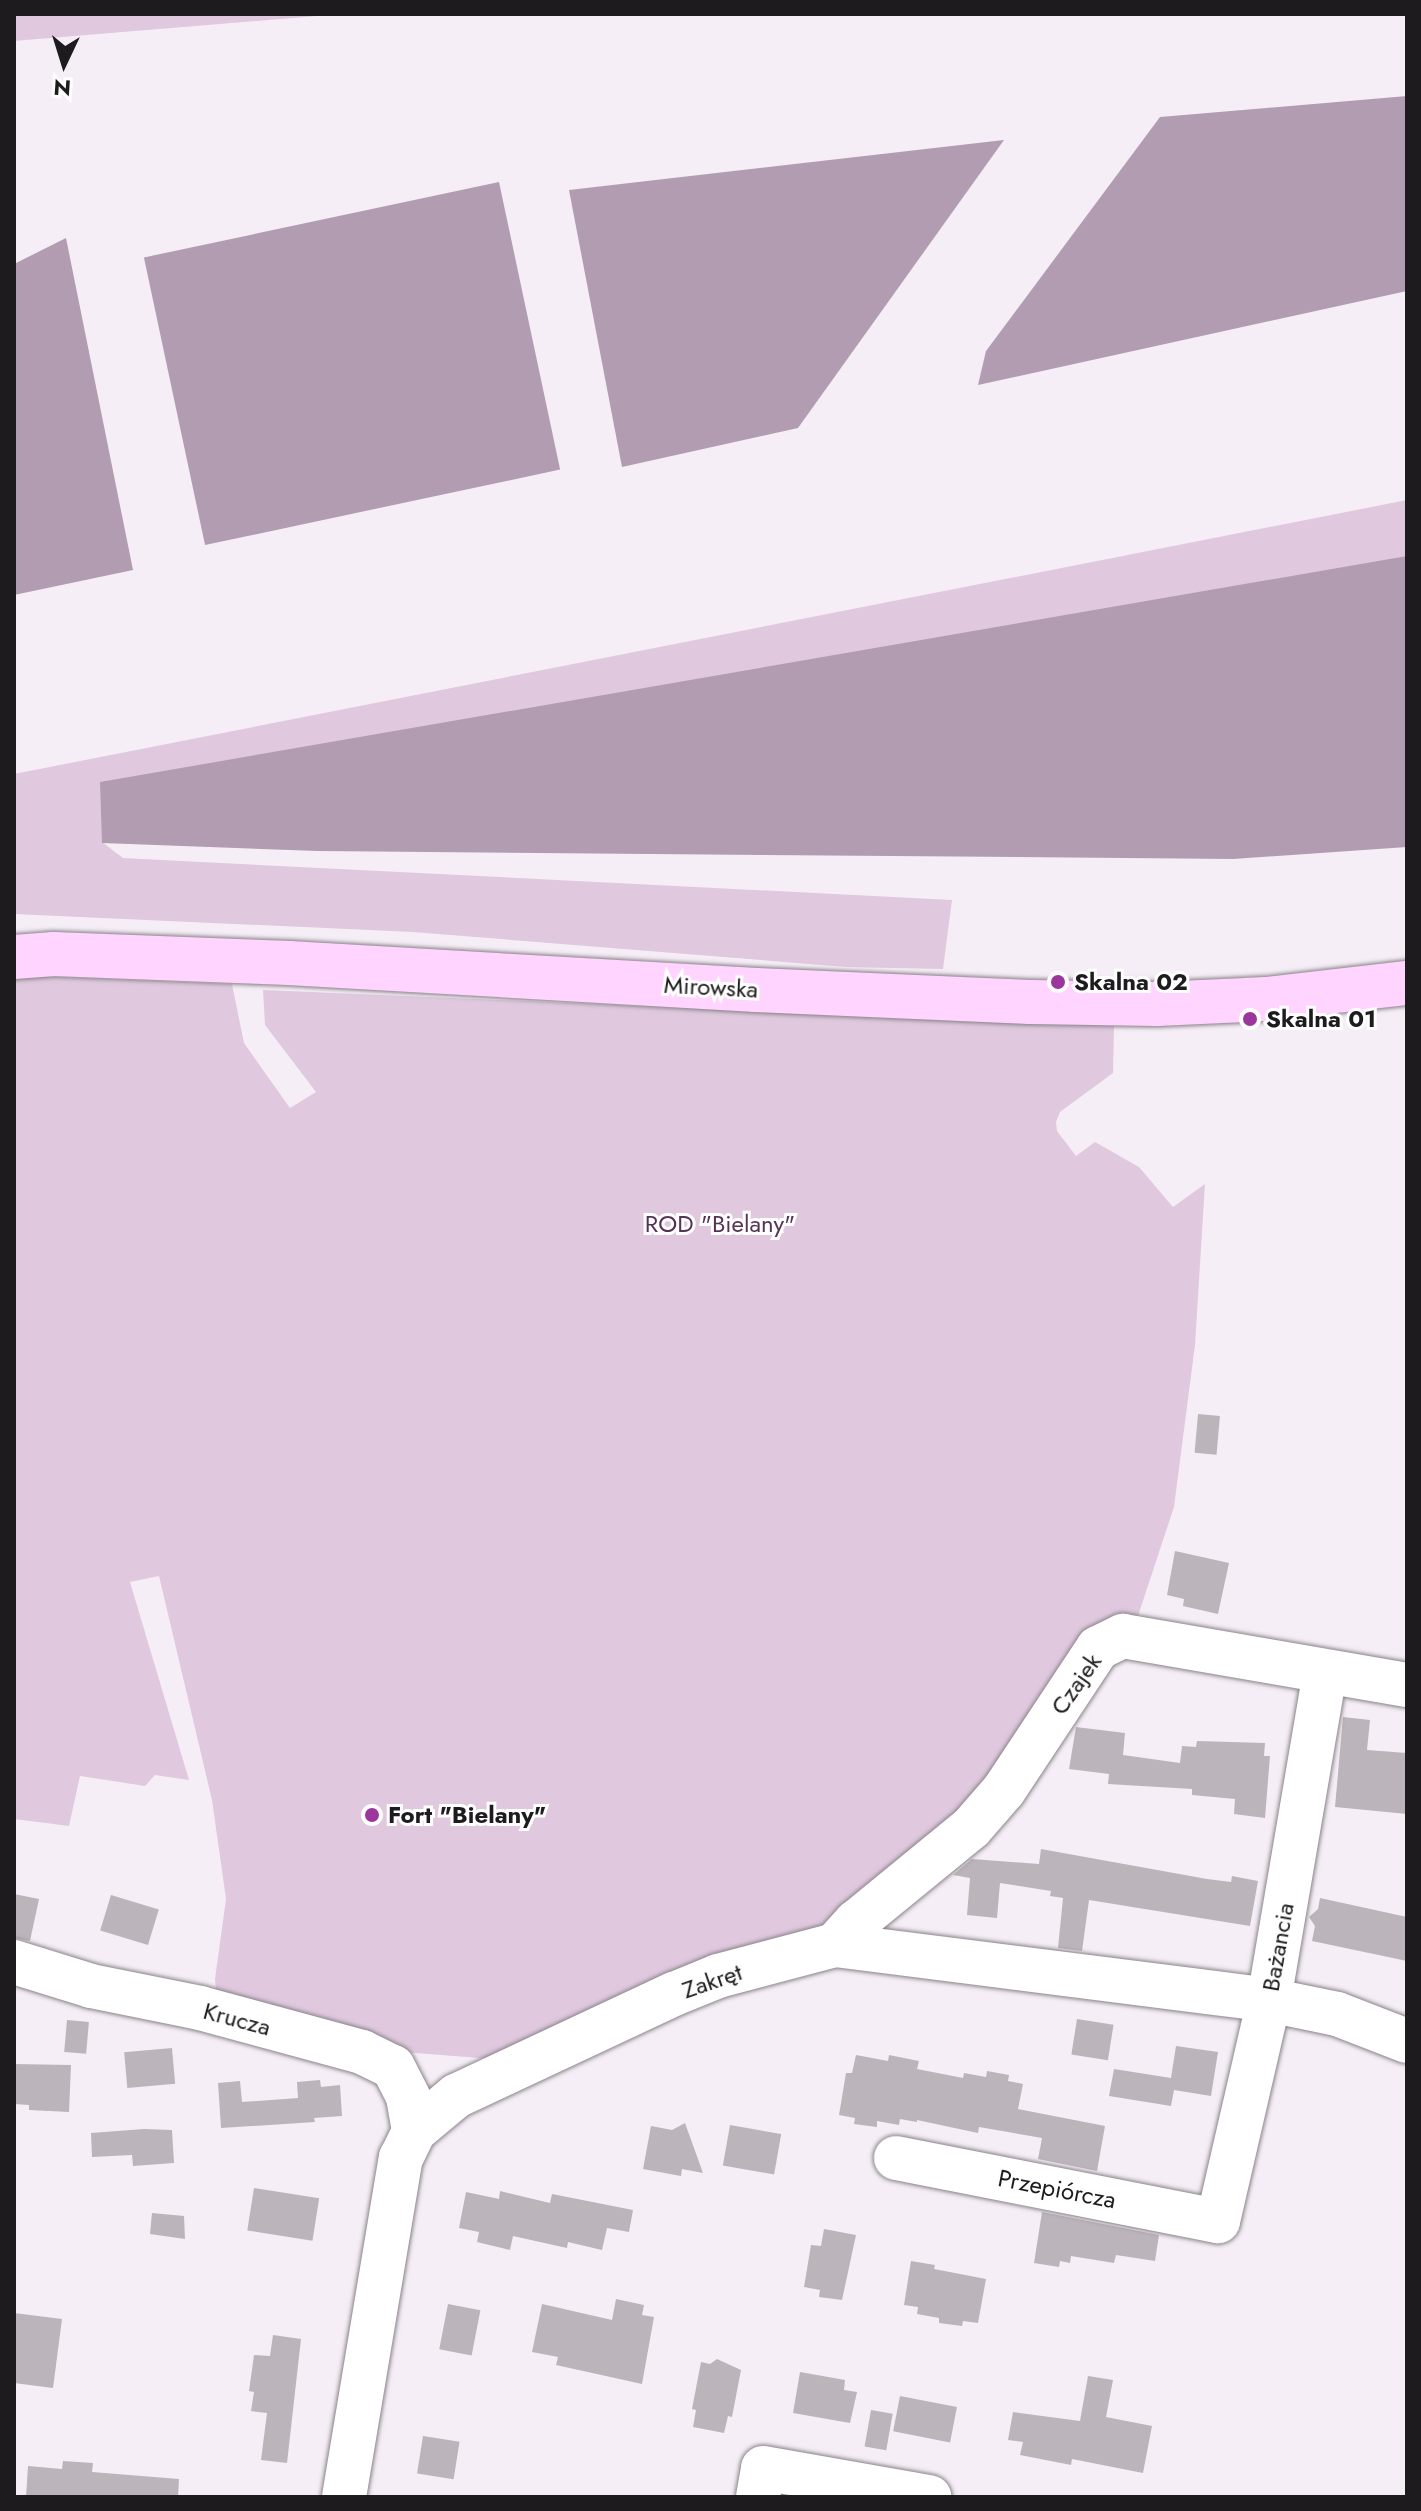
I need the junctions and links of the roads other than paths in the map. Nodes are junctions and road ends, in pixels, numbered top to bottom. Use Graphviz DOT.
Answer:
graph roads {
  1 [pos="14,957"];
  2 [pos="1407,983"];
  3 [pos="1325,1672"];
  4 [pos="1407,1685"];
  5 [pos="835,1945"];
  6 [pos="14,1962"];
  7 [pos="1269,2000"];
  8 [pos="1407,2041"];
  9 [pos="414,2131"];
  10 [pos="896,2158"];
  11 [pos="1218,2221"];
  12 [pos="344,2497"];
  13 [pos="758,2497"];
  14 [pos="930,2497"];
  1 -- 2 [label="main road, Mirowska"];
  3 -- 4 [label="street, Czajek"];
  3 -- 5 [label="street, Czajek"];
  3 -- 7 [label="street, Bażancia"];
  5 -- 7 [label="street, Zakręt"];
  5 -- 9 [label="street, Zakręt"];
  6 -- 9 [label="street, Krucza"];
  7 -- 8 [label="street, Zakręt"];
  7 -- 11 [label="street, Bażancia"];
  9 -- 12 [label="street, Zakręt"];
  10 -- 11 [label="street, Przepiórcza"];
  13 -- 14 [label="street"];
}
